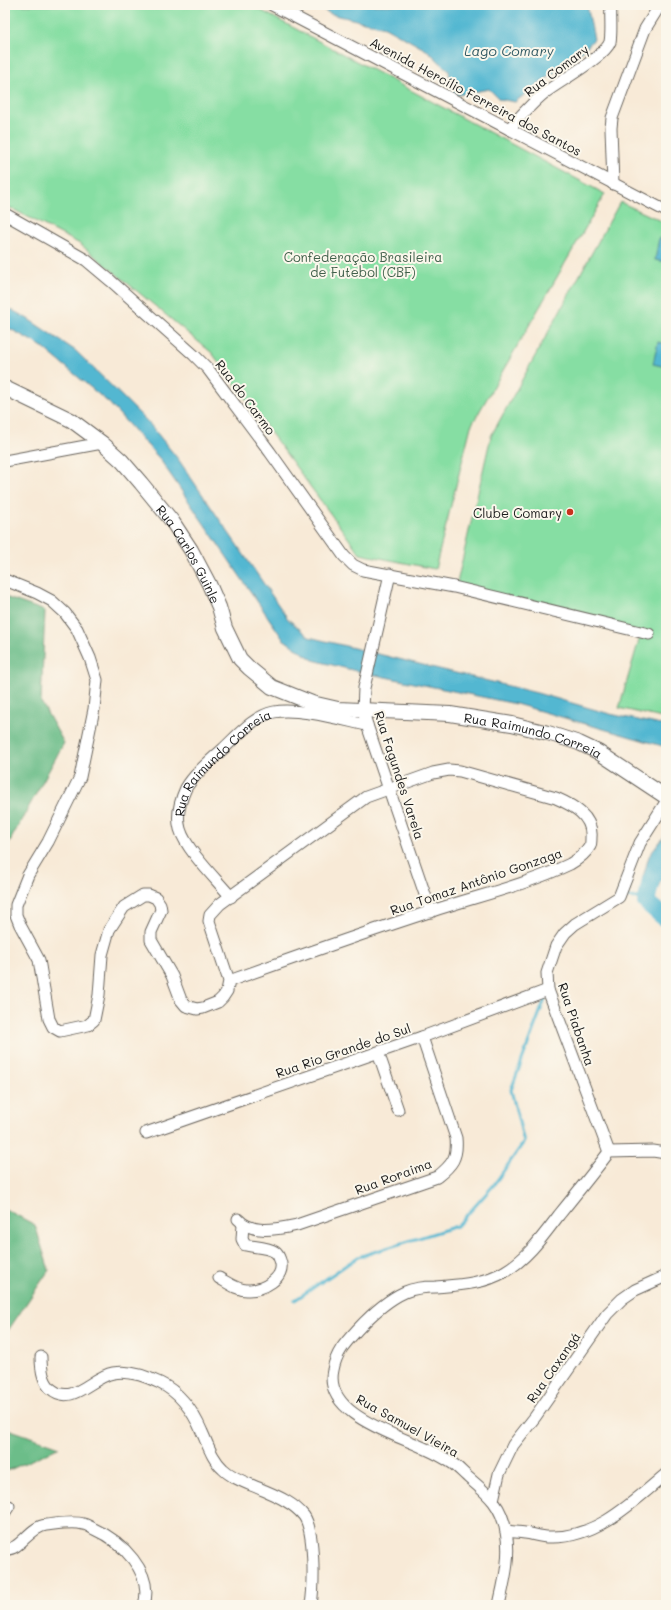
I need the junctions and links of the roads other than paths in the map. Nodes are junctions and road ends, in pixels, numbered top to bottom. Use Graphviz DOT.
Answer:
graph roads {
  1 [pos="272,5"];
  2 [pos="611,5"];
  3 [pos="660,5"];
  4 [pos="509,129"];
  5 [pos="614,184"];
  6 [pos="666,212"];
  7 [pos="5,214"];
  8 [pos="5,388"];
  9 [pos="102,443"];
  10 [pos="5,461"];
  11 [pos="390,574"];
  12 [pos="5,580"];
  13 [pos="649,634"];
  14 [pos="363,711"];
  15 [pos="367,725"];
  16 [pos="389,789"];
  17 [pos="666,797"];
  18 [pos="666,802"];
  19 [pos="231,897"];
  20 [pos="431,912"];
  21 [pos="229,981"];
  22 [pos="548,990"];
  23 [pos="422,1037"];
  24 [pos="378,1052"];
  25 [pos="398,1110"];
  26 [pos="146,1133"];
  27 [pos="609,1152"];
  28 [pos="666,1153"];
  29 [pos="666,1276"];
  30 [pos="219,1278"];
  31 [pos="41,1357"];
  32 [pos="666,1474"];
  33 [pos="493,1500"];
  34 [pos="506,1531"];
  35 [pos="5,1549"];
  36 [pos="144,1605"];
  37 [pos="311,1605"];
  38 [pos="499,1605"];
  1 -- 4 [label="street, Avenida Hercílio Ferreira dos Santos"];
  2 -- 4 [label="street, Rua Comary"];
  3 -- 5 [label="street"];
  4 -- 5 [label="street, Avenida Hercílio Ferreira dos Santos"];
  5 -- 6 [label="street, Avenida Hercílio Ferreira dos Santos"];
  7 -- 11 [label="street, Rua do Carmo"];
  8 -- 9 [label="street, Rua Carlos Guinle"];
  9 -- 10 [label="street"];
  9 -- 14 [label="street, Rua Carlos Guinle"];
  11 -- 13 [label="street, Rua do Carmo"];
  11 -- 14 [label="street, Rua Fagundes Varela"];
  12 -- 21 [label="street"];
  14 -- 15 [label="street, Rua Fagundes Varela"];
  14 -- 17 [label="street, Rua Raimundo Correia"];
  15 -- 16 [label="street, Rua Fagundes Varela"];
  15 -- 19 [label="street, Rua Raimundo Correia"];
  16 -- 19 [label="street, Rua Tomaz Antônio Gonzaga"];
  16 -- 20 [label="street, Rua Fagundes Varela"];
  16 -- 20 [label="street, Rua Tomaz Antônio Gonzaga"];
  18 -- 22 [label="street, Rua Piabanha"];
  19 -- 21 [label="street, Rua Tomaz Antônio Gonzaga"];
  20 -- 21 [label="street, Rua Tomaz Antônio Gonzaga"];
  22 -- 23 [label="street, Rua Rio Grande do Sul"];
  22 -- 27 [label="street, Rua Piabanha"];
  23 -- 24 [label="street, Rua Rio Grande do Sul"];
  23 -- 30 [label="street, Rua Roraima"];
  24 -- 25 [label="street"];
  24 -- 26 [label="street, Rua Rio Grande do Sul"];
  27 -- 28 [label="street"];
  27 -- 33 [label="street, Rua Samuel Vieira"];
  29 -- 33 [label="street, Rua Caxangá"];
  31 -- 37 [label="street"];
  32 -- 34 [label="street"];
  33 -- 34 [label="street, Rua Samuel Vieira"];
  34 -- 38 [label="street, Rua Samuel Vieira"];
  35 -- 36 [label="street"];
}
